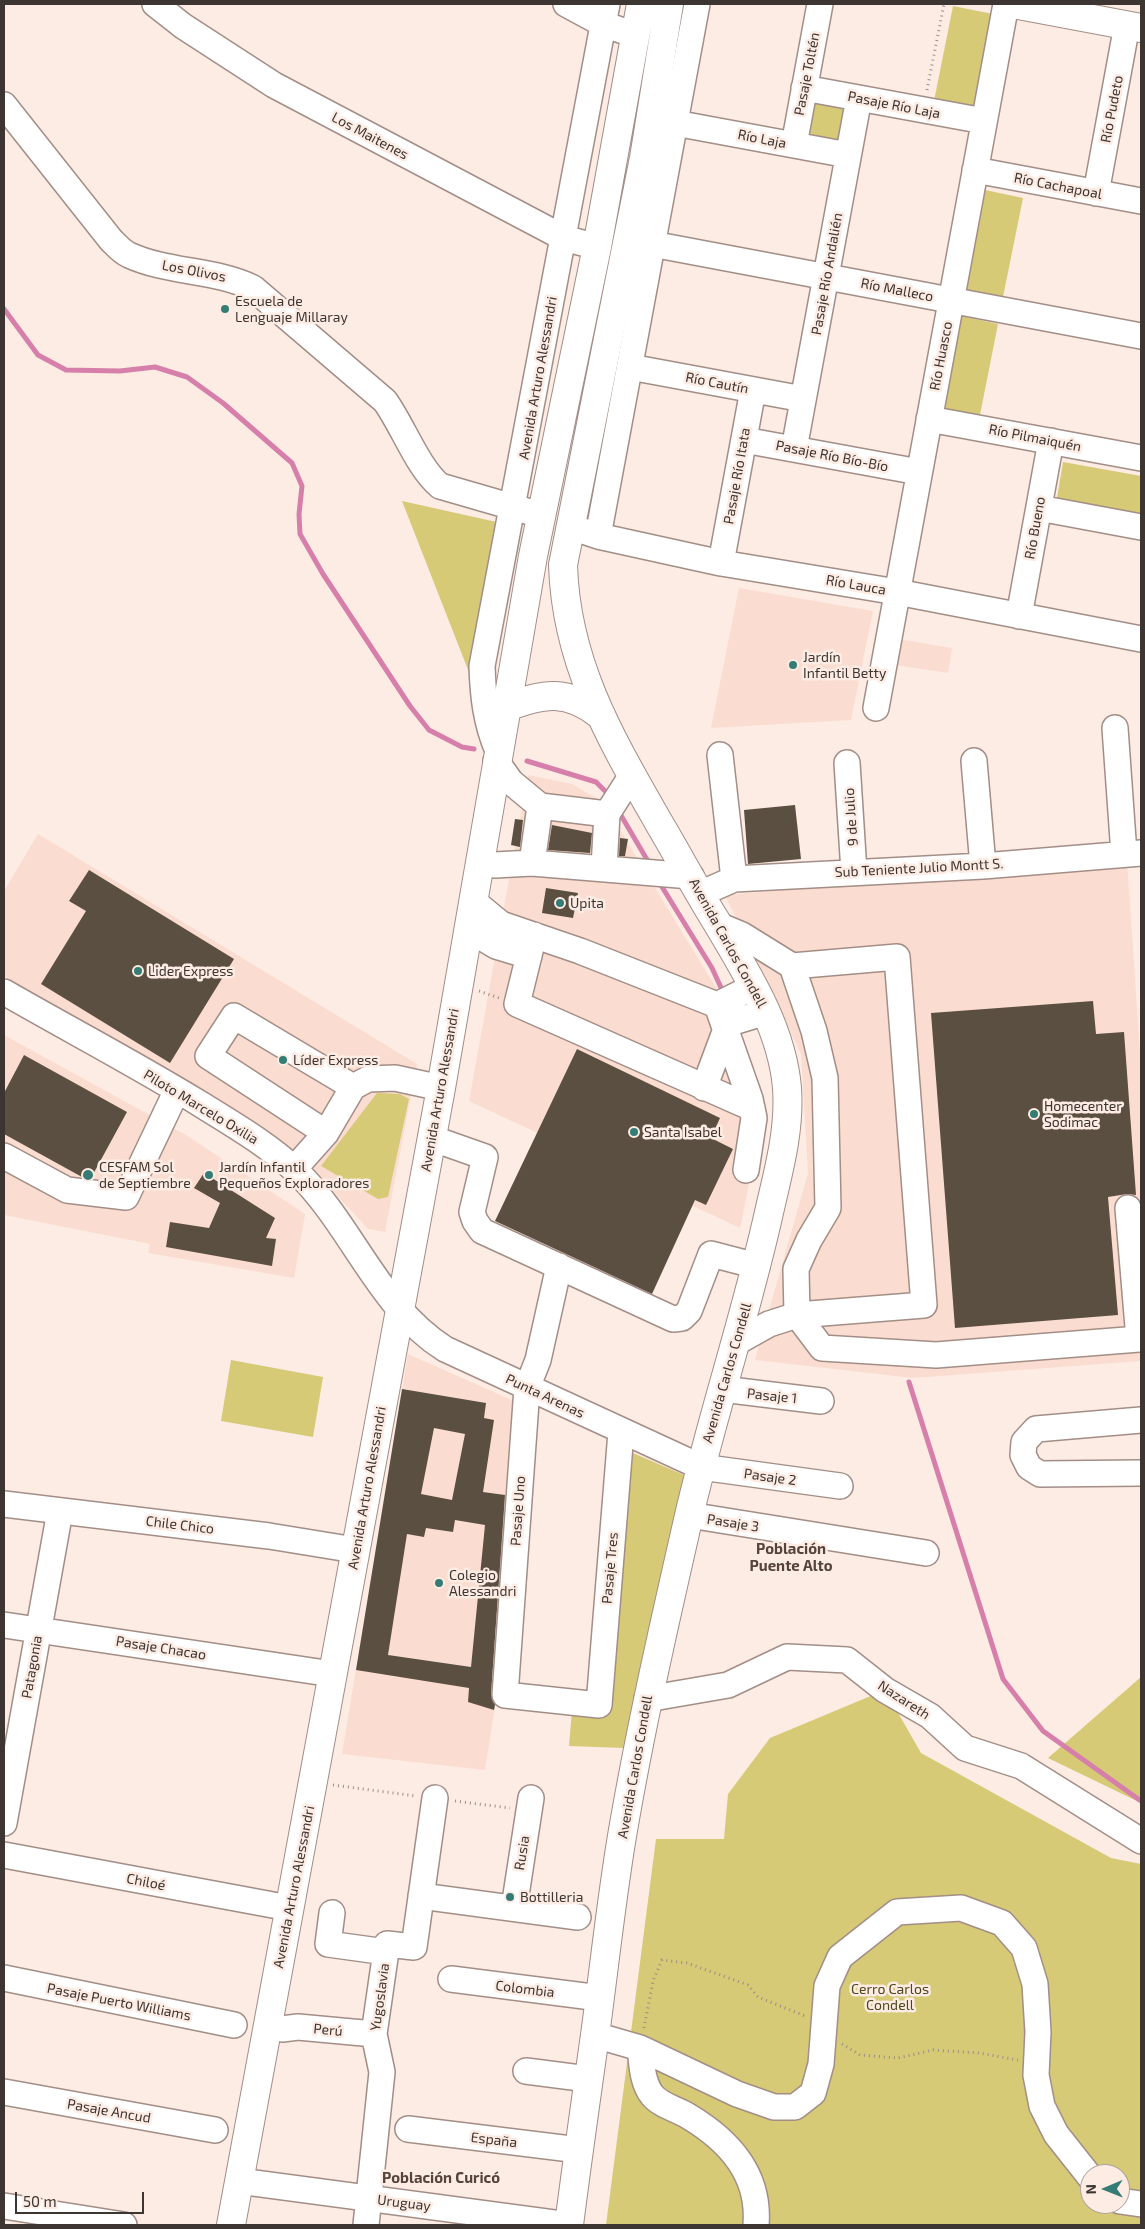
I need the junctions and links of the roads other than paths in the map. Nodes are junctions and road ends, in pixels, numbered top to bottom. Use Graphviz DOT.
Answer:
graph roads {
  1 [pos="155,4"];
  2 [pos="566,4"];
  3 [pos="641,4"];
  4 [pos="669,4"];
  5 [pos="697,4"];
  6 [pos="820,4"];
  7 [pos="1006,4"];
  8 [pos="1013,4"];
  9 [pos="605,14"];
  10 [pos="1134,27"];
  11 [pos="635,34"];
  12 [pos="804,88"];
  13 [pos="859,98"];
  14 [pos="4,105"];
  15 [pos="984,121"];
  16 [pos="675,123"];
  17 [pos="794,145"];
  18 [pos="848,155"];
  19 [pos="975,170"];
  20 [pos="1096,193"];
  21 [pos="1141,201"];
  22 [pos="564,238"];
  23 [pos="653,238"];
  24 [pos="597,247"];
  25 [pos="827,271"];
  26 [pos="952,294"];
  27 [pos="1141,323"];
  28 [pos="1141,336"];
  29 [pos="630,367"];
  30 [pos="753,390"];
  31 [pos="803,399"];
  32 [pos="929,418"];
  33 [pos="744,440"];
  34 [pos="1051,441"];
  35 [pos="794,449"];
  36 [pos="1141,458"];
  37 [pos="919,472"];
  38 [pos="514,508"];
  39 [pos="1039,508"];
  40 [pos="541,517"];
  41 [pos="571,527"];
  42 [pos="1141,527"];
  43 [pos="598,536"];
  44 [pos="721,563"];
  45 [pos="563,565"];
  46 [pos="897,592"];
  47 [pos="1019,616"];
  48 [pos="1141,639"];
  49 [pos="507,707"];
  50 [pos="876,708"];
  51 [pos="600,715"];
  52 [pos="1114,728"];
  53 [pos="720,755"];
  54 [pos="497,756"];
  55 [pos="974,761"];
  56 [pos="847,763"];
  57 [pos="632,775"];
  58 [pos="540,806"];
  59 [pos="607,814"];
  60 [pos="1133,853"];
  61 [pos="532,863"];
  62 [pos="480,864"];
  63 [pos="983,866"];
  64 [pos="604,868"];
  65 [pos="854,872"];
  66 [pos="734,879"];
  67 [pos="695,885"];
  68 [pos="473,901"];
  69 [pos="718,925"];
  70 [pos="468,935"];
  71 [pos="531,945"];
  72 [pos="792,966"];
  73 [pos="753,987"];
  74 [pos="4,992"];
  75 [pos="716,1005"];
  76 [pos="766,1012"];
  77 [pos="726,1029"];
  78 [pos="353,1088"];
  79 [pos="441,1088"];
  80 [pos="704,1088"];
  81 [pos="177,1090"];
  82 [pos="752,1108"];
  83 [pos="326,1134"];
  84 [pos="431,1138"];
  85 [pos="4,1156"];
  86 [pos="294,1168"];
  87 [pos="746,1170"];
  88 [pos="1128,1208"];
  89 [pos="559,1266"];
  90 [pos="758,1266"];
  91 [pos="399,1310"];
  92 [pos="797,1315"];
  93 [pos="735,1343"];
  94 [pos="527,1388"];
  95 [pos="722,1389"];
  96 [pos="822,1401"];
  97 [pos="1141,1420"];
  98 [pos="621,1432"];
  99 [pos="701,1467"];
  100 [pos="1141,1473"];
  101 [pos="840,1486"];
  102 [pos="4,1504"];
  103 [pos="60,1510"];
  104 [pos="689,1515"];
  105 [pos="355,1550"];
  106 [pos="926,1553"];
  107 [pos="4,1625"];
  108 [pos="39,1629"];
  109 [pos="319,1672"];
  110 [pos="647,1699"];
  111 [pos="599,1704"];
  112 [pos="12,1736"];
  113 [pos="435,1798"];
  114 [pos="530,1798"];
  115 [pos="4,1823"];
  116 [pos="1141,1841"];
  117 [pos="4,1855"];
  118 [pos="421,1896"];
  119 [pos="289,1908"];
  120 [pos="514,1908"];
  121 [pos="332,1913"];
  122 [pos="578,1917"];
  123 [pos="386,1952"];
  124 [pos="4,1978"];
  125 [pos="450,1979"];
  126 [pos="600,1998"];
  127 [pos="234,2025"];
  128 [pos="282,2029"];
  129 [pos="374,2034"];
  130 [pos="595,2035"];
  131 [pos="640,2048"];
  132 [pos="526,2071"];
  133 [pos="588,2080"];
  134 [pos="4,2092"];
  135 [pos="408,2129"];
  136 [pos="215,2130"];
  137 [pos="579,2150"];
  138 [pos="1080,2164"];
  139 [pos="239,2181"];
  140 [pos="370,2199"];
  141 [pos="4,2206"];
  142 [pos="124,2225"];
  143 [pos="231,2225"];
  144 [pos="366,2225"];
  145 [pos="569,2225"];
  146 [pos="756,2225"];
  1 -- 22 [label="street, Los Maitenes"];
  2 -- 9 [label="street"];
  3 -- 11 [label="main road, Avenida Arturo Alessandri"];
  4 -- 41 [label="main road"];
  5 -- 16 [label="street"];
  6 -- 12 [label="street, Pasaje Toltén"];
  7 -- 15 [label="street, Río Huasco"];
  8 -- 10 [label="main road"];
  9 -- 11 [label="street"];
  9 -- 22 [label="street, Avenida Arturo Alessandri"];
  10 -- 20 [label="street, Río Pudeto"];
  11 -- 24 [label="main road, Avenida Arturo Alessandri"];
  12 -- 13 [label="street, Pasaje Río Laja"];
  12 -- 17 [label="street, Pasaje Toltén"];
  13 -- 15 [label="street, Pasaje Río Laja"];
  13 -- 18 [label="street, Pasaje Río Andalién"];
  14 -- 38 [label="street, Los Olivos"];
  15 -- 19 [label="street, Río Huasco"];
  16 -- 17 [label="street, Río Laja"];
  16 -- 23 [label="street"];
  17 -- 18 [label="street, Río Laja"];
  18 -- 25 [label="street, Pasaje Río Andalién"];
  19 -- 20 [label="street, Río Cachapoal"];
  19 -- 26 [label="street, Río Huasco"];
  20 -- 21 [label="street, Río Cachapoal"];
  22 -- 24 [label="street, Los Maitenes"];
  22 -- 38 [label="street, Avenida Arturo Alessandri"];
  23 -- 25 [label="street, Río Malleco"];
  23 -- 29 [label="street"];
  24 -- 40 [label="main road, Avenida Arturo Alessandri"];
  25 -- 26 [label="street, Río Malleco"];
  25 -- 31 [label="street, Pasaje Río Andalién"];
  26 -- 27 [label="street, Río Malleco"];
  26 -- 28 [label="street, Río Malleco"];
  26 -- 32 [label="street, Río Huasco"];
  29 -- 30 [label="street, Río Cautín"];
  29 -- 43 [label="street"];
  30 -- 31 [label="street, Río Cautín"];
  30 -- 33 [label="street, Pasaje Río Itata"];
  31 -- 35 [label="street, Pasaje Río Andalién"];
  32 -- 34 [label="street, Río Pilmaiquén"];
  32 -- 37 [label="street, Río Huasco"];
  33 -- 35 [label="street, Pasaje Río Bío-Bío"];
  33 -- 44 [label="street, Pasaje Río Itata"];
  34 -- 36 [label="street, Río Pilmaiquén"];
  34 -- 39 [label="street, Río Bueno"];
  35 -- 37 [label="street, Pasaje Río Bío-Bío"];
  37 -- 46 [label="street, Río Huasco"];
  38 -- 40 [label="street, Los Olivos"];
  38 -- 54 [label="street, Avenida Arturo Alessandri"];
  39 -- 42 [label="street"];
  39 -- 47 [label="street, Río Bueno"];
  40 -- 45 [label="main road"];
  40 -- 49 [label="main road, Avenida Arturo Alessandri"];
  41 -- 43 [label="street, Río Lauca"];
  41 -- 45 [label="main road"];
  43 -- 44 [label="street, Río Lauca"];
  44 -- 46 [label="street, Río Lauca"];
  45 -- 51 [label="main road, Avenida Carlos Condell"];
  46 -- 47 [label="street, Río Lauca"];
  46 -- 50 [label="street, Río Huasco"];
  47 -- 48 [label="street, Río Lauca"];
  49 -- 51 [label="main road"];
  49 -- 54 [label="main road, Avenida Arturo Alessandri"];
  51 -- 57 [label="main road, Avenida Carlos Condell"];
  52 -- 60 [label="street"];
  53 -- 66 [label="street"];
  54 -- 58 [label="street"];
  54 -- 62 [label="main road, Avenida Arturo Alessandri"];
  55 -- 63 [label="street"];
  56 -- 65 [label="street, 9 de Julio"];
  57 -- 59 [label="street"];
  57 -- 67 [label="main road, Avenida Carlos Condell"];
  58 -- 59 [label="street"];
  58 -- 61 [label="street"];
  59 -- 64 [label="street"];
  60 -- 63 [label="street, Sub Teniente Julio Montt S."];
  61 -- 62 [label="street"];
  61 -- 64 [label="street"];
  62 -- 68 [label="main road, Avenida Arturo Alessandri"];
  63 -- 65 [label="street, Sub Teniente Julio Montt S."];
  64 -- 67 [label="street"];
  65 -- 66 [label="street, Sub Teniente Julio Montt S."];
  66 -- 67 [label="street, Sub Teniente Julio Montt S."];
  67 -- 69 [label="main road, Avenida Carlos Condell"];
  68 -- 70 [label="main road, Avenida Arturo Alessandri"];
  68 -- 71 [label="street"];
  69 -- 72 [label="street"];
  69 -- 73 [label="main road, Avenida Carlos Condell"];
  70 -- 71 [label="street"];
  70 -- 79 [label="main road, Avenida Arturo Alessandri"];
  71 -- 75 [label="street"];
  71 -- 80 [label="street"];
  72 -- 92 [label="street"];
  72 -- 92 [label="street"];
  73 -- 75 [label="street"];
  73 -- 76 [label="main road, Avenida Carlos Condell"];
  74 -- 81 [label="street, Piloto Marcelo Oxilia"];
  75 -- 77 [label="street"];
  76 -- 77 [label="street"];
  76 -- 90 [label="main road, Avenida Carlos Condell"];
  77 -- 80 [label="street"];
  77 -- 82 [label="street"];
  78 -- 79 [label="street"];
  78 -- 83 [label="street"];
  78 -- 83 [label="street"];
  79 -- 84 [label="main road, Avenida Arturo Alessandri"];
  80 -- 82 [label="street"];
  81 -- 85 [label="street"];
  81 -- 86 [label="street, Piloto Marcelo Oxilia"];
  82 -- 87 [label="street"];
  83 -- 86 [label="street"];
  84 -- 89 [label="street"];
  84 -- 91 [label="main road, Avenida Arturo Alessandri"];
  86 -- 91 [label="street, Piloto Marcelo Oxilia"];
  88 -- 92 [label="street"];
  89 -- 90 [label="street"];
  89 -- 94 [label="street, Pasaje Uno"];
  90 -- 93 [label="main road, Avenida Carlos Condell"];
  91 -- 94 [label="street, Punta Arenas"];
  91 -- 105 [label="main road, Avenida Arturo Alessandri"];
  92 -- 93 [label="street"];
  93 -- 95 [label="main road, Avenida Carlos Condell"];
  94 -- 98 [label="street, Punta Arenas"];
  94 -- 111 [label="street, Pasaje Uno"];
  95 -- 96 [label="street, Pasaje 1"];
  95 -- 99 [label="main road, Avenida Carlos Condell"];
  97 -- 100 [label="street"];
  98 -- 99 [label="street, Punta Arenas"];
  98 -- 111 [label="street, Pasaje Tres"];
  99 -- 101 [label="street, Pasaje 2"];
  99 -- 104 [label="main road, Avenida Carlos Condell"];
  102 -- 103 [label="street, Chile Chico"];
  103 -- 105 [label="street, Chile Chico"];
  103 -- 108 [label="street, Patagonia"];
  104 -- 106 [label="street, Pasaje 3"];
  104 -- 110 [label="main road, Avenida Carlos Condell"];
  105 -- 119 [label="main road, Avenida Arturo Alessandri"];
  107 -- 108 [label="street, Pasaje Chacao"];
  108 -- 109 [label="street, Pasaje Chacao"];
  108 -- 112 [label="street, Patagonia"];
  110 -- 116 [label="street, Nazareth"];
  110 -- 126 [label="main road, Avenida Carlos Condell"];
  112 -- 115 [label="street, Patagonia"];
  113 -- 118 [label="street, Yugoslavia"];
  114 -- 120 [label="street, Rusia"];
  117 -- 119 [label="street, Chiloé"];
  118 -- 120 [label="street"];
  118 -- 123 [label="street, Yugoslavia"];
  119 -- 139 [label="main road, Avenida Arturo Alessandri"];
  120 -- 122 [label="street"];
  121 -- 123 [label="street"];
  123 -- 129 [label="street, Yugoslavia"];
  124 -- 127 [label="street, Pasaje Puerto Williams"];
  125 -- 126 [label="street, Colombia"];
  126 -- 130 [label="main road, Avenida Carlos Condell"];
  128 -- 129 [label="street, Perú"];
  129 -- 140 [label="street, Yugoslavia"];
  130 -- 131 [label="street"];
  130 -- 133 [label="main road, Avenida Carlos Condell"];
  131 -- 138 [label="street"];
  131 -- 146 [label="street"];
  132 -- 133 [label="street"];
  133 -- 137 [label="main road, Avenida Carlos Condell"];
  134 -- 136 [label="street, Pasaje Ancud"];
  135 -- 137 [label="street, España"];
  137 -- 145 [label="main road, Avenida Carlos Condell"];
  139 -- 140 [label="street, Uruguay"];
  139 -- 143 [label="main road, Avenida Arturo Alessandri"];
  140 -- 144 [label="street, Yugoslavia"];
  140 -- 145 [label="street, Uruguay"];
  141 -- 142 [label="street"];
}
